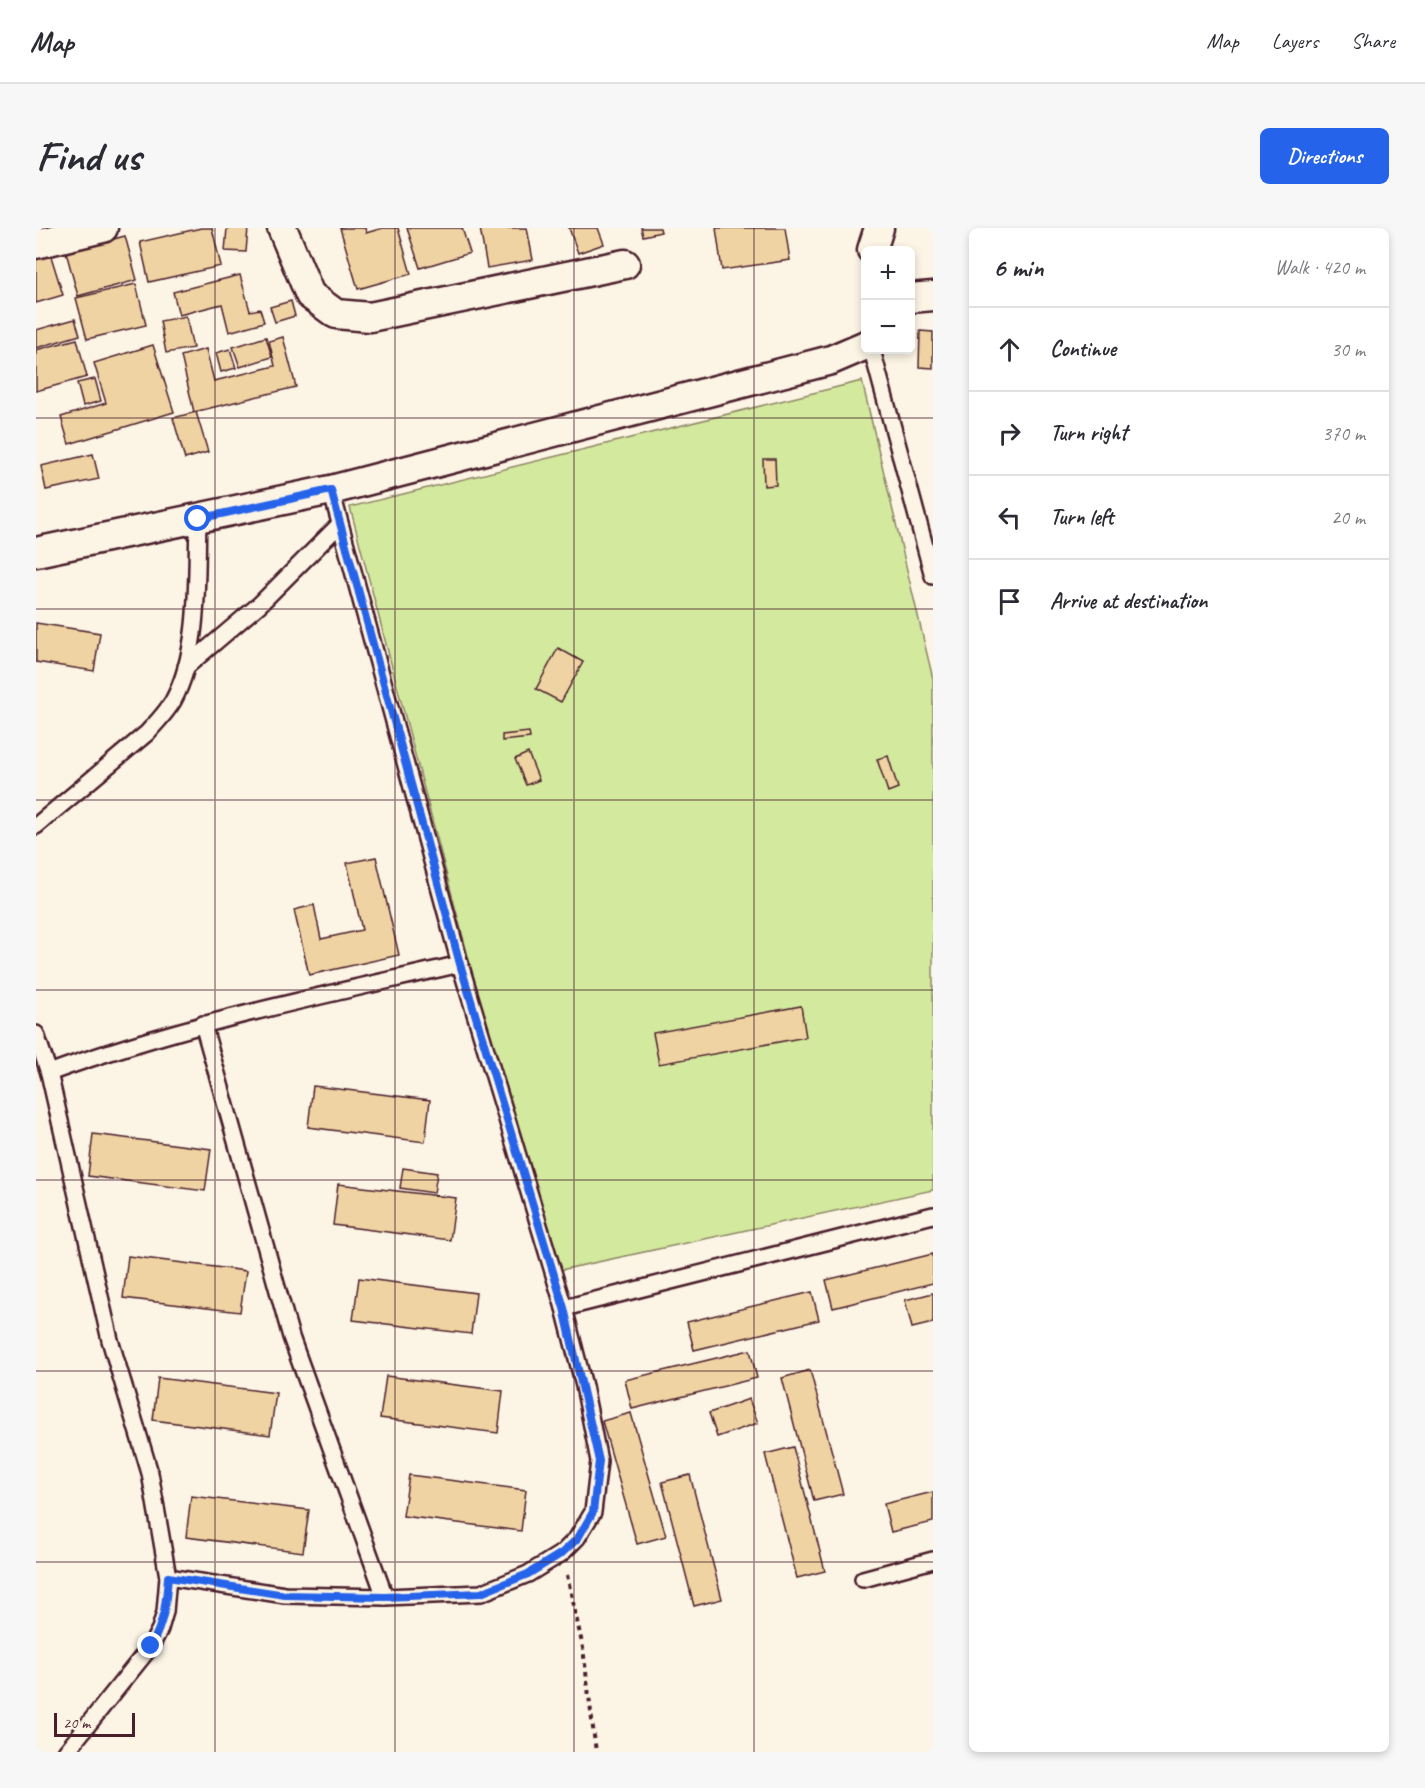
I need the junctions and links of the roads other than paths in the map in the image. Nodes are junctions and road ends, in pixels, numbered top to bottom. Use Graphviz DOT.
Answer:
graph roads {
  1 [pos="103,228"];
  2 [pos="282,228"];
  3 [pos="879,228"];
  4 [pos="36,244"];
  5 [pos="873,246"];
  6 [pos="625,264"];
  7 [pos="933,296"];
  8 [pos="915,298"];
  9 [pos="861,347"];
  10 [pos="873,354"];
  11 [pos="331,490"];
  12 [pos="198,519"];
  13 [pos="340,524"];
  14 [pos="36,552"];
  15 [pos="933,576"];
  16 [pos="186,667"];
  17 [pos="36,826"];
  18 [pos="460,964"];
  19 [pos="203,1024"];
  20 [pos="37,1042"];
  21 [pos="49,1073"];
  22 [pos="933,1215"];
  23 [pos="564,1308"];
  24 [pos="933,1560"];
  25 [pos="168,1577"];
  26 [pos="863,1578"];
  27 [pos="385,1597"];
  28 [pos="66,1752"];
  1 -- 4 [label="street"];
  2 -- 6 [label="street"];
  3 -- 5 [label="street"];
  7 -- 8 [label="street"];
  9 -- 11 [label="street"];
  10 -- 15 [label="lane"];
  11 -- 12 [label="street"];
  11 -- 13 [label="lane"];
  12 -- 14 [label="street"];
  12 -- 16 [label="lane"];
  13 -- 16 [label="lane"];
  13 -- 18 [label="lane"];
  16 -- 17 [label="lane"];
  18 -- 19 [label="lane"];
  18 -- 23 [label="lane"];
  19 -- 21 [label="lane"];
  19 -- 27 [label="lane"];
  20 -- 21 [label="lane"];
  21 -- 25 [label="lane"];
  22 -- 23 [label="lane"];
  23 -- 27 [label="lane"];
  24 -- 26 [label="lane"];
  25 -- 27 [label="lane"];
  25 -- 28 [label="lane"];
}
